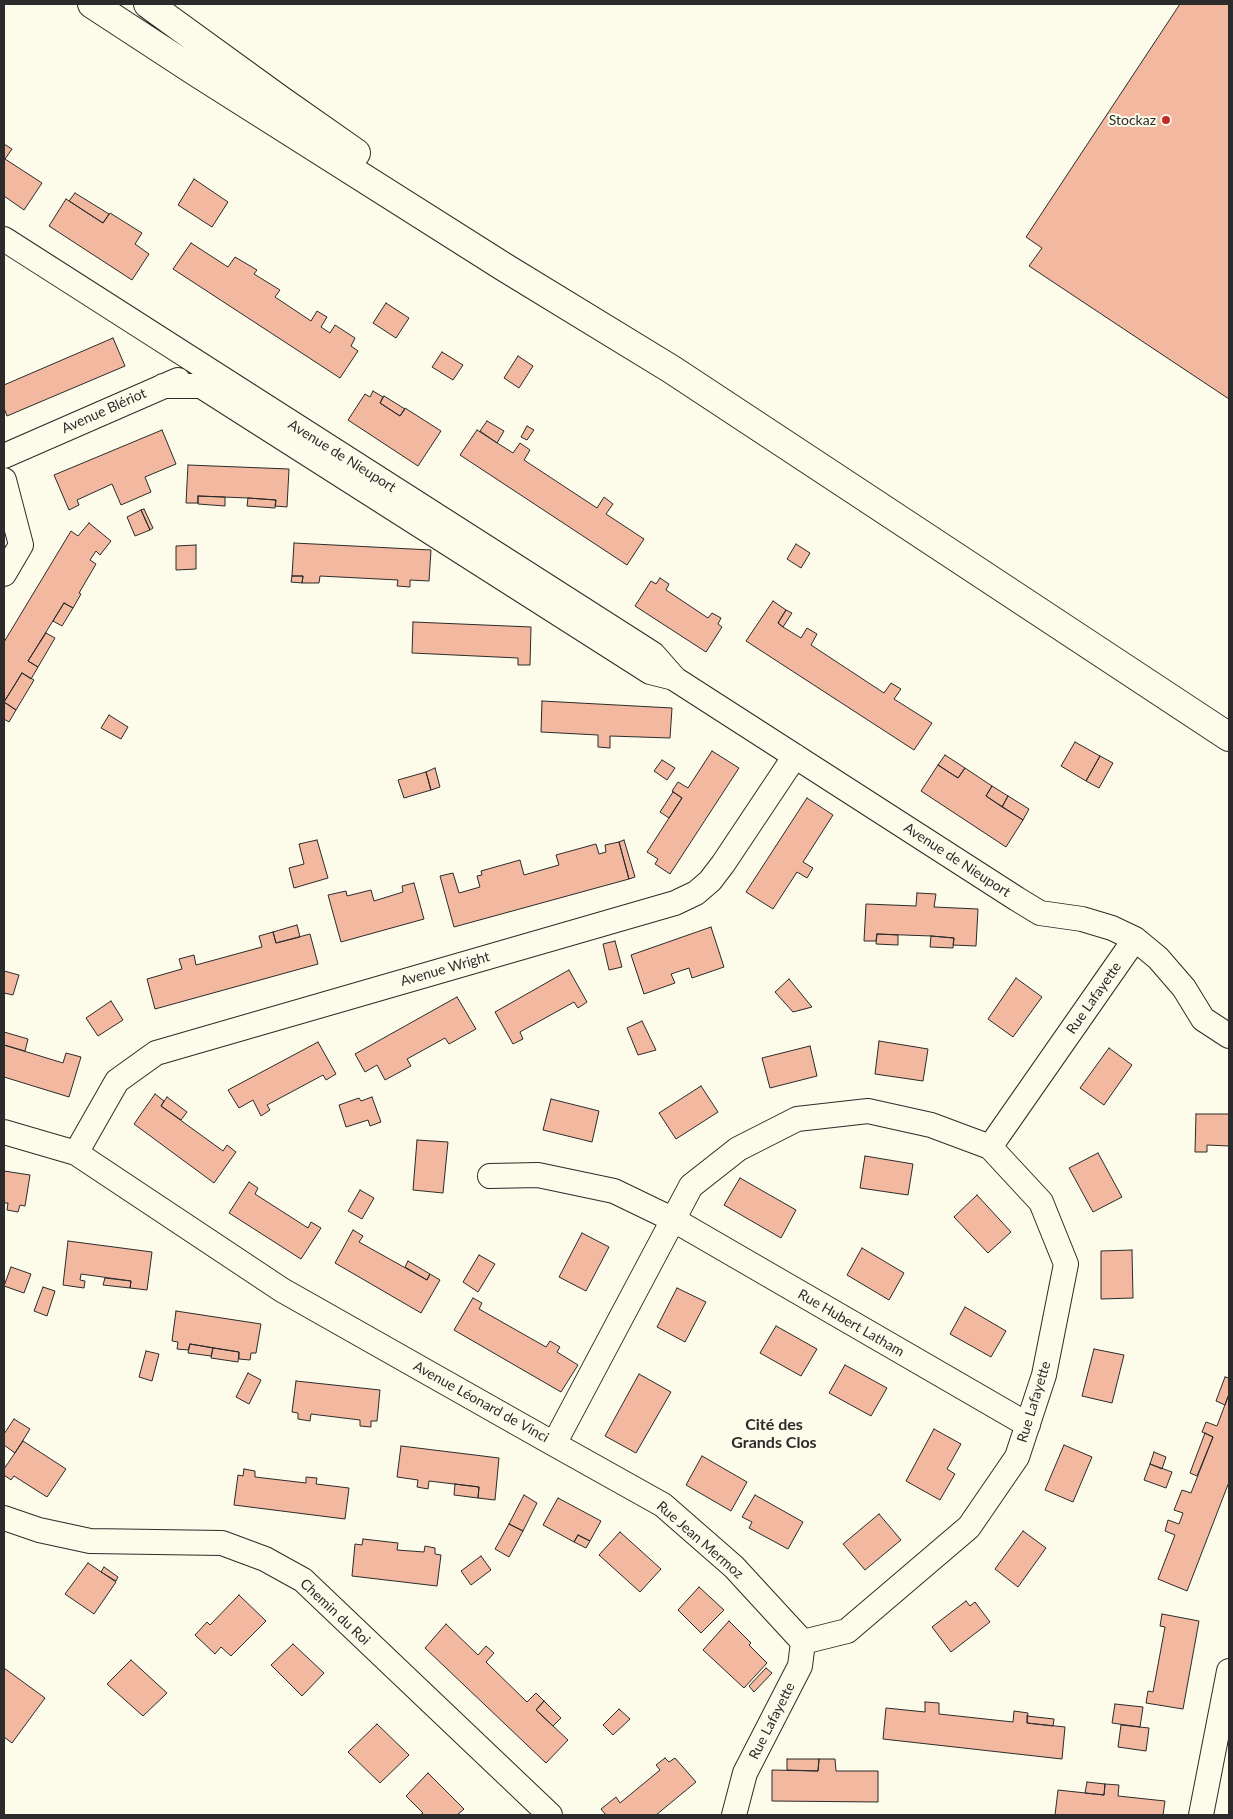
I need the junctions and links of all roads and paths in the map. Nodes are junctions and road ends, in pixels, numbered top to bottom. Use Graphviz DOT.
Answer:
graph roads {
  1 [pos="82,4"];
  2 [pos="92,4"];
  3 [pos="148,4"];
  4 [pos="196,72"];
  5 [pos="4,239"];
  6 [pos="504,267"];
  7 [pos="205,369"];
  8 [pos="163,386"];
  9 [pos="4,456"];
  10 [pos="4,480"];
  11 [pos="4,574"];
  12 [pos="675,679"];
  13 [pos="1229,738"];
  14 [pos="795,756"];
  15 [pos="1135,939"];
  16 [pos="1229,1036"];
  17 [pos="4,1132"];
  18 [pos="990,1147"];
  19 [pos="76,1154"];
  20 [pos="490,1176"];
  21 [pos="674,1220"];
  22 [pos="1028,1425"];
  23 [pos="554,1444"];
  24 [pos="4,1518"];
  25 [pos="803,1642"];
  26 [pos="1229,1670"];
  27 [pos="550,1815"];
  28 [pos="734,1815"];
  29 [pos="1201,1815"];
  1 -- 4 [label="main road"];
  2 -- 4 [label="main road"];
  3 -- 6 [label="main road"];
  4 -- 6 [label="main road"];
  5 -- 7 [label="street, Avenue de Nieuport"];
  6 -- 13 [label="main road"];
  7 -- 8 [label="street, Avenue Blériot"];
  7 -- 12 [label="street, Avenue de Nieuport"];
  8 -- 9 [label="street, Avenue Blériot"];
  8 -- 12 [label="street, Avenue de Nieuport"];
  10 -- 11 [label="street"];
  12 -- 14 [label="street, Avenue de Nieuport"];
  14 -- 15 [label="street, Avenue de Nieuport"];
  14 -- 19 [label="street, Avenue Wright"];
  15 -- 16 [label="street, Avenue de Nieuport"];
  15 -- 18 [label="street, Rue Lafayette"];
  17 -- 19 [label="street, Avenue Léonard de Vinci"];
  18 -- 21 [label="street, Avenue Léonard de Vinci"];
  18 -- 22 [label="street, Rue Lafayette"];
  19 -- 23 [label="street, Avenue Léonard de Vinci"];
  20 -- 21 [label="street, Rue Hubert Latham"];
  21 -- 22 [label="street, Rue Hubert Latham"];
  21 -- 23 [label="street, Avenue Léonard de Vinci"];
  22 -- 25 [label="street, Rue Lafayette"];
  23 -- 25 [label="street, Rue Jean Mermoz"];
  24 -- 27 [label="street, Chemin du Roi"];
  25 -- 28 [label="street, Rue Lafayette"];
  26 -- 29 [label="street"];
}
